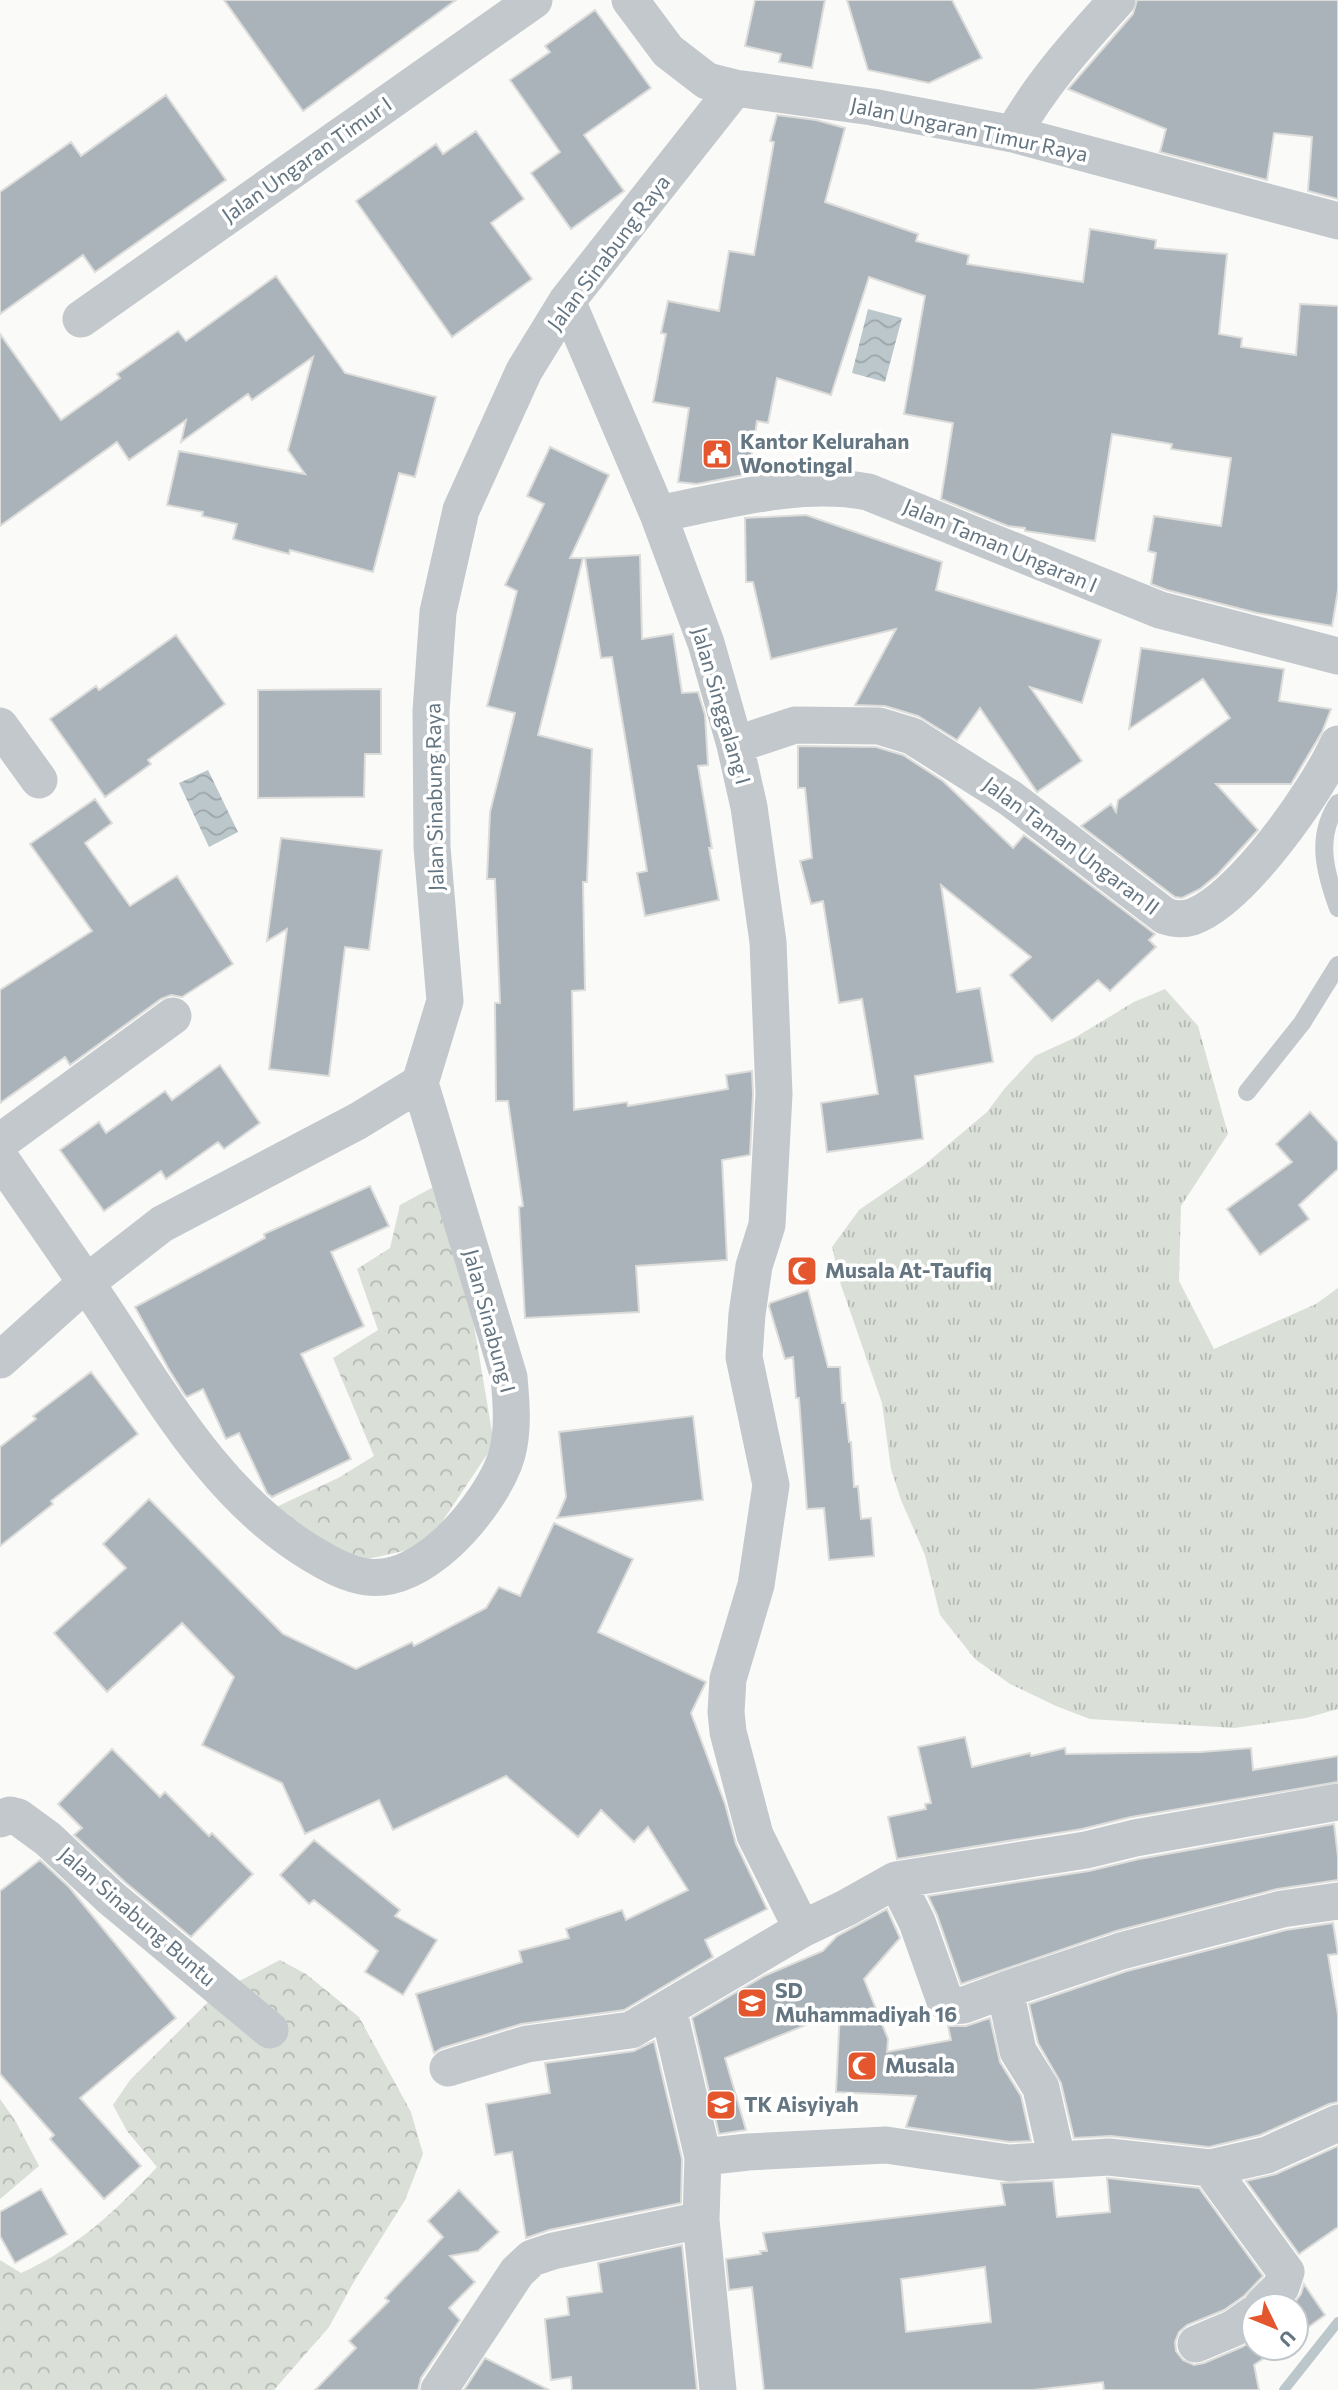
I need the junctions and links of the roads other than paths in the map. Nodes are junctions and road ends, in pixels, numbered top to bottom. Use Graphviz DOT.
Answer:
graph roads {
  1 [pos="534,0"];
  2 [pos="630,0"];
  3 [pos="1116,0"];
  4 [pos="735,88"];
  5 [pos="1013,134"];
  6 [pos="1338,221"];
  7 [pos="567,301"];
  8 [pos="81,319"];
  9 [pos="658,514"];
  10 [pos="1338,656"];
  11 [pos="0,726"];
  12 [pos="1338,744"];
  13 [pos="735,745"];
  14 [pos="39,780"];
  15 [pos="1338,803"];
  16 [pos="1338,908"];
  17 [pos="1338,965"];
  18 [pos="173,1016"];
  19 [pos="420,1083"];
  20 [pos="1247,1093"];
  21 [pos="0,1142"];
  22 [pos="0,1158"];
  23 [pos="86,1283"];
  24 [pos="0,1360"];
  25 [pos="1338,1802"];
  26 [pos="0,1819"];
  27 [pos="896,1880"];
  28 [pos="1338,1901"];
  29 [pos="802,1930"];
  30 [pos="1005,1990"];
  31 [pos="668,2008"];
  32 [pos="270,2030"];
  33 [pos="448,2068"];
  34 [pos="1338,2123"];
  35 [pos="703,2158"];
  36 [pos="1057,2160"];
  37 [pos="1210,2168"];
  38 [pos="701,2220"];
  39 [pos="1275,2292"];
  40 [pos="1240,2324"];
  41 [pos="1196,2344"];
  42 [pos="439,2390"];
  43 [pos="719,2390"];
  1 -- 8 [label="street, Jalan Ungaran Timur I"];
  2 -- 4 [label="street, Jalan Ungaran Timur Raya"];
  3 -- 5 [label="street"];
  4 -- 5 [label="street, Jalan Ungaran Timur Raya"];
  4 -- 7 [label="street, Jalan Sinabung Raya"];
  5 -- 6 [label="street, Jalan Ungaran Timur Raya"];
  7 -- 9 [label="street, Jalan Singgalang I"];
  7 -- 19 [label="street, Jalan Sinabung Raya"];
  9 -- 10 [label="street, Jalan Taman Ungaran I"];
  9 -- 13 [label="street, Jalan Singgalang I"];
  11 -- 14 [label="street"];
  12 -- 13 [label="street, Jalan Taman Ungaran II"];
  13 -- 29 [label="street, Jalan Singgalang I"];
  15 -- 16 [label="lane"];
  17 -- 20 [label="lane"];
  18 -- 21 [label="street"];
  19 -- 23 [label="street"];
  19 -- 23 [label="street, Jalan Sinabung I"];
  22 -- 23 [label="street, Jalan Sinabung I"];
  23 -- 24 [label="street"];
  25 -- 27 [label="street"];
  26 -- 32 [label="street, Jalan Sinabung Buntu"];
  27 -- 29 [label="street"];
  27 -- 30 [label="street"];
  28 -- 30 [label="street"];
  29 -- 31 [label="street"];
  30 -- 36 [label="street"];
  31 -- 33 [label="street"];
  31 -- 35 [label="street"];
  34 -- 37 [label="street"];
  35 -- 36 [label="street"];
  35 -- 38 [label="street"];
  36 -- 37 [label="street"];
  37 -- 39 [label="street"];
  38 -- 42 [label="street"];
  38 -- 43 [label="street"];
  40 -- 41 [label="street"];
}
